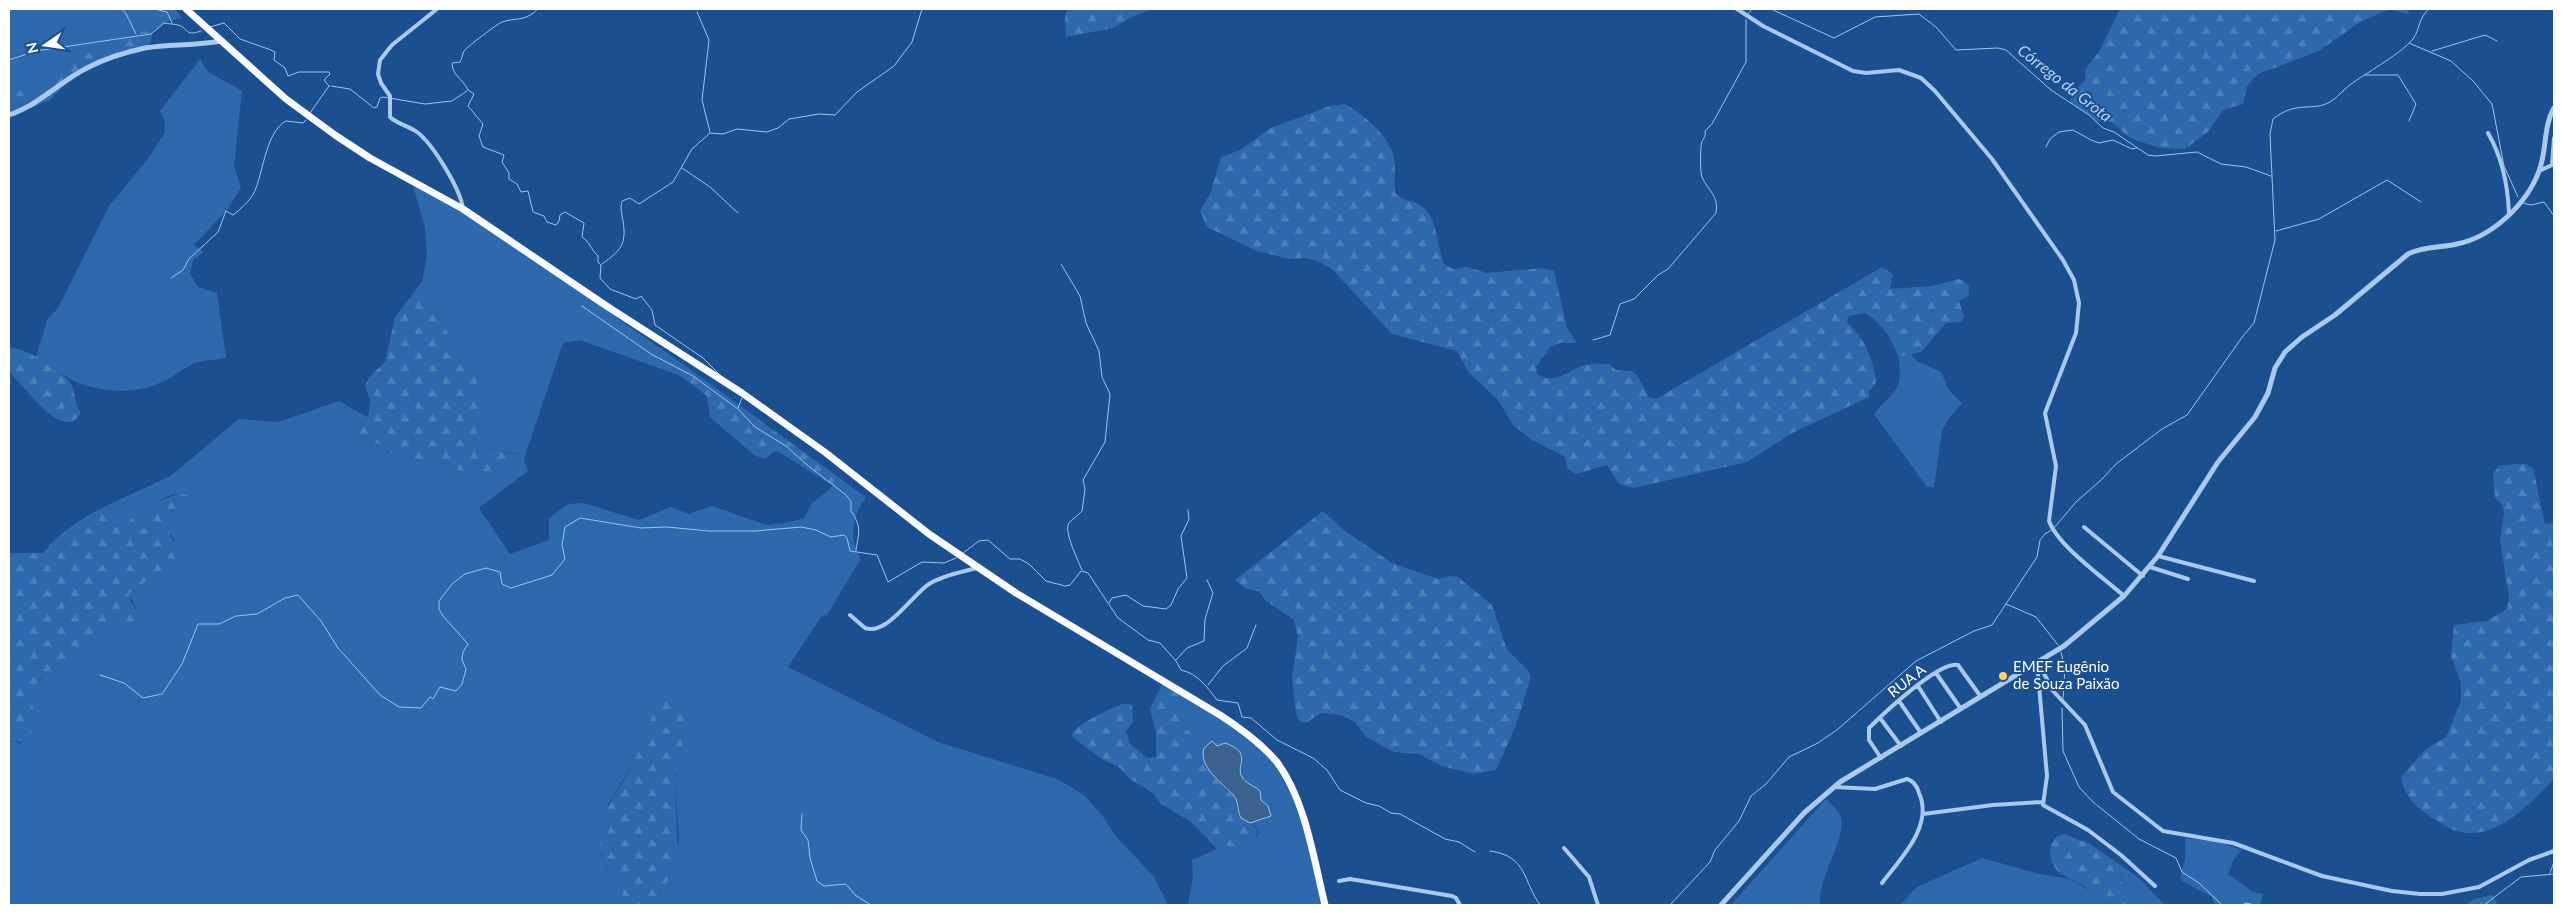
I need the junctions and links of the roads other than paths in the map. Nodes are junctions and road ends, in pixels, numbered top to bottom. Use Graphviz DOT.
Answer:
graph roads {
  1 [pos="186,9"];
  2 [pos="437,9"];
  3 [pos="1736,9"];
  4 [pos="221,41"];
  5 [pos="2554,108"];
  6 [pos="9,115"];
  7 [pos="2488,133"];
  8 [pos="2554,138"];
  9 [pos="2539,171"];
  10 [pos="463,209"];
  11 [pos="2509,214"];
  12 [pos="2084,527"];
  13 [pos="2158,556"];
  14 [pos="2150,567"];
  15 [pos="977,568"];
  16 [pos="2143,576"];
  17 [pos="2188,579"];
  18 [pos="2254,581"];
  19 [pos="2124,596"];
  20 [pos="850,615"];
  21 [pos="2037,663"];
  22 [pos="1936,673"];
  23 [pos="1918,686"];
  24 [pos="1981,697"];
  25 [pos="1899,701"];
  26 [pos="1961,709"];
  27 [pos="1880,718"];
  28 [pos="1941,722"];
  29 [pos="1921,733"];
  30 [pos="1901,746"];
  31 [pos="1881,758"];
  32 [pos="1834,787"];
  33 [pos="2042,802"];
  34 [pos="1923,814"];
  35 [pos="1564,848"];
  36 [pos="2554,851"];
  37 [pos="1339,881"];
  38 [pos="1882,884"];
  39 [pos="2155,886"];
  40 [pos="1325,905"];
  41 [pos="1460,905"];
  42 [pos="1598,905"];
  43 [pos="1721,905"];
  1 -- 4 [label="highway"];
  2 -- 10 [label="street"];
  3 -- 19 [label="street"];
  4 -- 6 [label="street"];
  4 -- 10 [label="highway"];
  5 -- 9 [label="street"];
  7 -- 11 [label="street"];
  8 -- 9 [label="street"];
  9 -- 11 [label="street"];
  10 -- 15 [label="highway"];
  11 -- 13 [label="street"];
  12 -- 16 [label="street"];
  13 -- 14 [label="street"];
  13 -- 18 [label="street"];
  14 -- 16 [label="street"];
  14 -- 17 [label="street"];
  15 -- 20 [label="street"];
  15 -- 40 [label="highway"];
  16 -- 19 [label="street"];
  19 -- 21 [label="street"];
  21 -- 24 [label="street"];
  21 -- 33 [label="street"];
  21 -- 36 [label="street"];
  22 -- 23 [label="street, RUA A"];
  22 -- 24 [label="street, RUA A"];
  22 -- 26 [label="street"];
  23 -- 25 [label="street, RUA A"];
  23 -- 28 [label="street"];
  24 -- 26 [label="street"];
  25 -- 27 [label="street, RUA A"];
  25 -- 29 [label="street"];
  26 -- 28 [label="street"];
  27 -- 30 [label="street"];
  27 -- 31 [label="street, RUA A"];
  28 -- 29 [label="street"];
  29 -- 30 [label="street"];
  30 -- 31 [label="street"];
  31 -- 32 [label="street"];
  32 -- 34 [label="street"];
  32 -- 43 [label="street"];
  33 -- 34 [label="street"];
  33 -- 39 [label="street"];
  34 -- 38 [label="street"];
  35 -- 42 [label="street"];
  37 -- 41 [label="street"];
}
